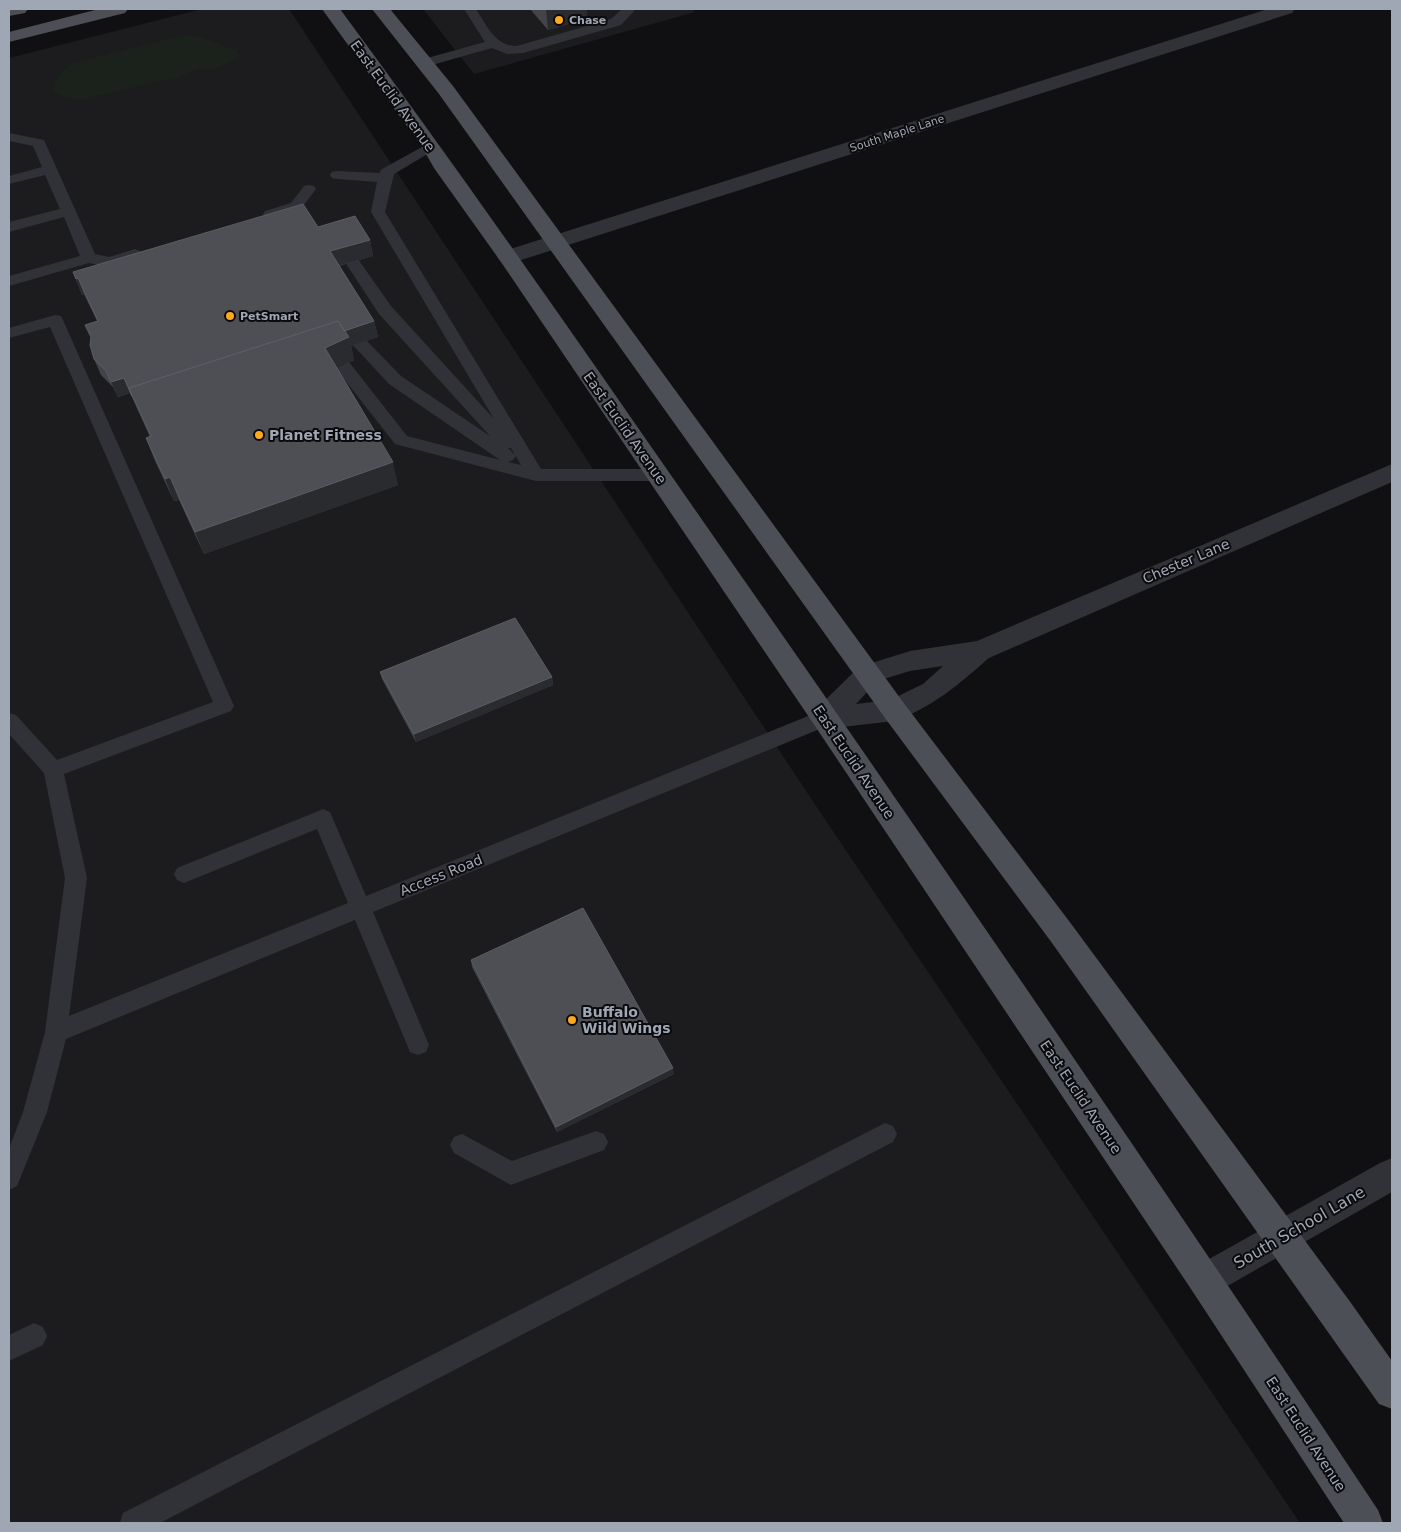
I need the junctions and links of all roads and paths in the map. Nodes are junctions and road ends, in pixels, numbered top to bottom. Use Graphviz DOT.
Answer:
graph roads {
  1 [pos="19,9"];
  2 [pos="119,9"];
  3 [pos="331,9"];
  4 [pos="381,9"];
  5 [pos="470,9"];
  6 [pos="630,9"];
  7 [pos="1286,9"];
  8 [pos="9,11"];
  9 [pos="9,37"];
  10 [pos="496,44"];
  11 [pos="425,64"];
  12 [pos="9,137"];
  13 [pos="431,146"];
  14 [pos="50,169"];
  15 [pos="337,175"];
  16 [pos="386,178"];
  17 [pos="9,180"];
  18 [pos="309,189"];
  19 [pos="68,211"];
  20 [pos="258,217"];
  21 [pos="9,228"];
  22 [pos="557,242"];
  23 [pos="147,250"];
  24 [pos="508,257"];
  25 [pos="89,258"];
  26 [pos="353,262"];
  27 [pos="9,281"];
  28 [pos="9,333"];
  29 [pos="359,343"];
  30 [pos="343,366"];
  31 [pos="1392,472"];
  32 [pos="536,475"];
  33 [pos="658,475"];
  34 [pos="980,651"];
  35 [pos="868,674"];
  36 [pos="894,710"];
  37 [pos="825,718"];
  38 [pos="9,721"];
  39 [pos="53,770"];
  40 [pos="184,874"];
  41 [pos="359,909"];
  42 [pos="56,1032"];
  43 [pos="418,1045"];
  44 [pos="885,1134"];
  45 [pos="596,1142"];
  46 [pos="462,1145"];
  47 [pos="1392,1174"];
  48 [pos="9,1178"];
  49 [pos="1282,1236"];
  50 [pos="1205,1280"];
  51 [pos="34,1336"];
  52 [pos="9,1348"];
  53 [pos="1392,1391"];
  54 [pos="133,1523"];
  55 [pos="1365,1523"];
  1 -- 8 [label="main road"];
  2 -- 9 [label="main road"];
  3 -- 13 [label="main road, East Euclid Avenue"];
  4 -- 11 [label="main road"];
  5 -- 10 [label="lane"];
  6 -- 10 [label="lane"];
  7 -- 22 [label="street, South Maple Lane"];
  10 -- 11 [label="lane"];
  11 -- 22 [label="main road"];
  12 -- 14 [label="lane"];
  13 -- 16 [label="lane"];
  13 -- 24 [label="main road, East Euclid Avenue"];
  14 -- 17 [label="lane"];
  14 -- 19 [label="lane"];
  15 -- 16 [label="lane"];
  16 -- 32 [label="lane"];
  18 -- 20 [label="lane"];
  19 -- 21 [label="lane"];
  19 -- 25 [label="lane"];
  22 -- 24 [label="street, South Maple Lane"];
  22 -- 35 [label="main road"];
  23 -- 25 [label="lane"];
  24 -- 33 [label="main road, East Euclid Avenue"];
  25 -- 27 [label="lane"];
  26 -- 32 [label="lane"];
  28 -- 39 [label="lane"];
  29 -- 32 [label="lane"];
  30 -- 32 [label="lane"];
  31 -- 34 [label="street, Chester Lane"];
  32 -- 33 [label="lane"];
  33 -- 37 [label="main road, East Euclid Avenue"];
  34 -- 35 [label="street, Chester Lane"];
  34 -- 36 [label="street, Chester Lane"];
  35 -- 36 [label="main road"];
  35 -- 37 [label="street, Chester Lane"];
  36 -- 37 [label="street, Chester Lane"];
  36 -- 49 [label="main road"];
  37 -- 41 [label="lane, Access Road"];
  37 -- 50 [label="main road, East Euclid Avenue"];
  38 -- 39 [label="lane"];
  39 -- 42 [label="lane"];
  40 -- 41 [label="lane"];
  41 -- 42 [label="lane, Access Road"];
  41 -- 43 [label="lane"];
  42 -- 48 [label="lane"];
  44 -- 54 [label="lane"];
  45 -- 46 [label="lane"];
  47 -- 49 [label="street, South School Lane"];
  49 -- 50 [label="street, South School Lane"];
  49 -- 53 [label="main road"];
  50 -- 55 [label="main road, East Euclid Avenue"];
  51 -- 52 [label="lane"];
}
